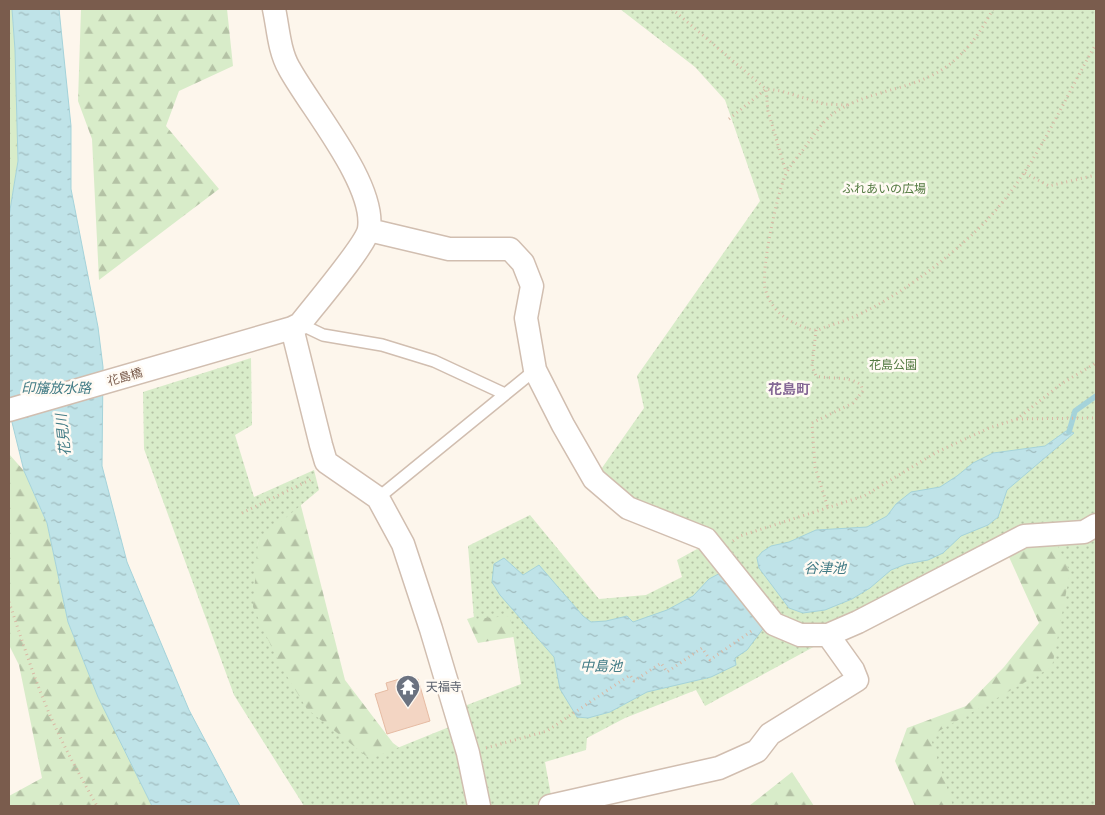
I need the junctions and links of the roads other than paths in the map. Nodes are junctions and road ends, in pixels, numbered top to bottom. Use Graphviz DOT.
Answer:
graph roads {
  1 [pos="274,9"];
  2 [pos="369,230"];
  3 [pos="296,326"];
  4 [pos="535,370"];
  5 [pos="505,394"];
  6 [pos="9,410"];
  7 [pos="378,498"];
  8 [pos="1096,526"];
  9 [pos="828,634"];
  10 [pos="478,806"];
  11 [pos="550,806"];
  1 -- 2 [label="street"];
  2 -- 3 [label="street"];
  2 -- 4 [label="street"];
  3 -- 5 [label="lane"];
  3 -- 6 [label="street, 花島橋"];
  3 -- 7 [label="street"];
  4 -- 5 [label="lane"];
  4 -- 9 [label="street"];
  5 -- 7 [label="lane"];
  7 -- 10 [label="street"];
  8 -- 9 [label="street"];
  9 -- 11 [label="street"];
}
